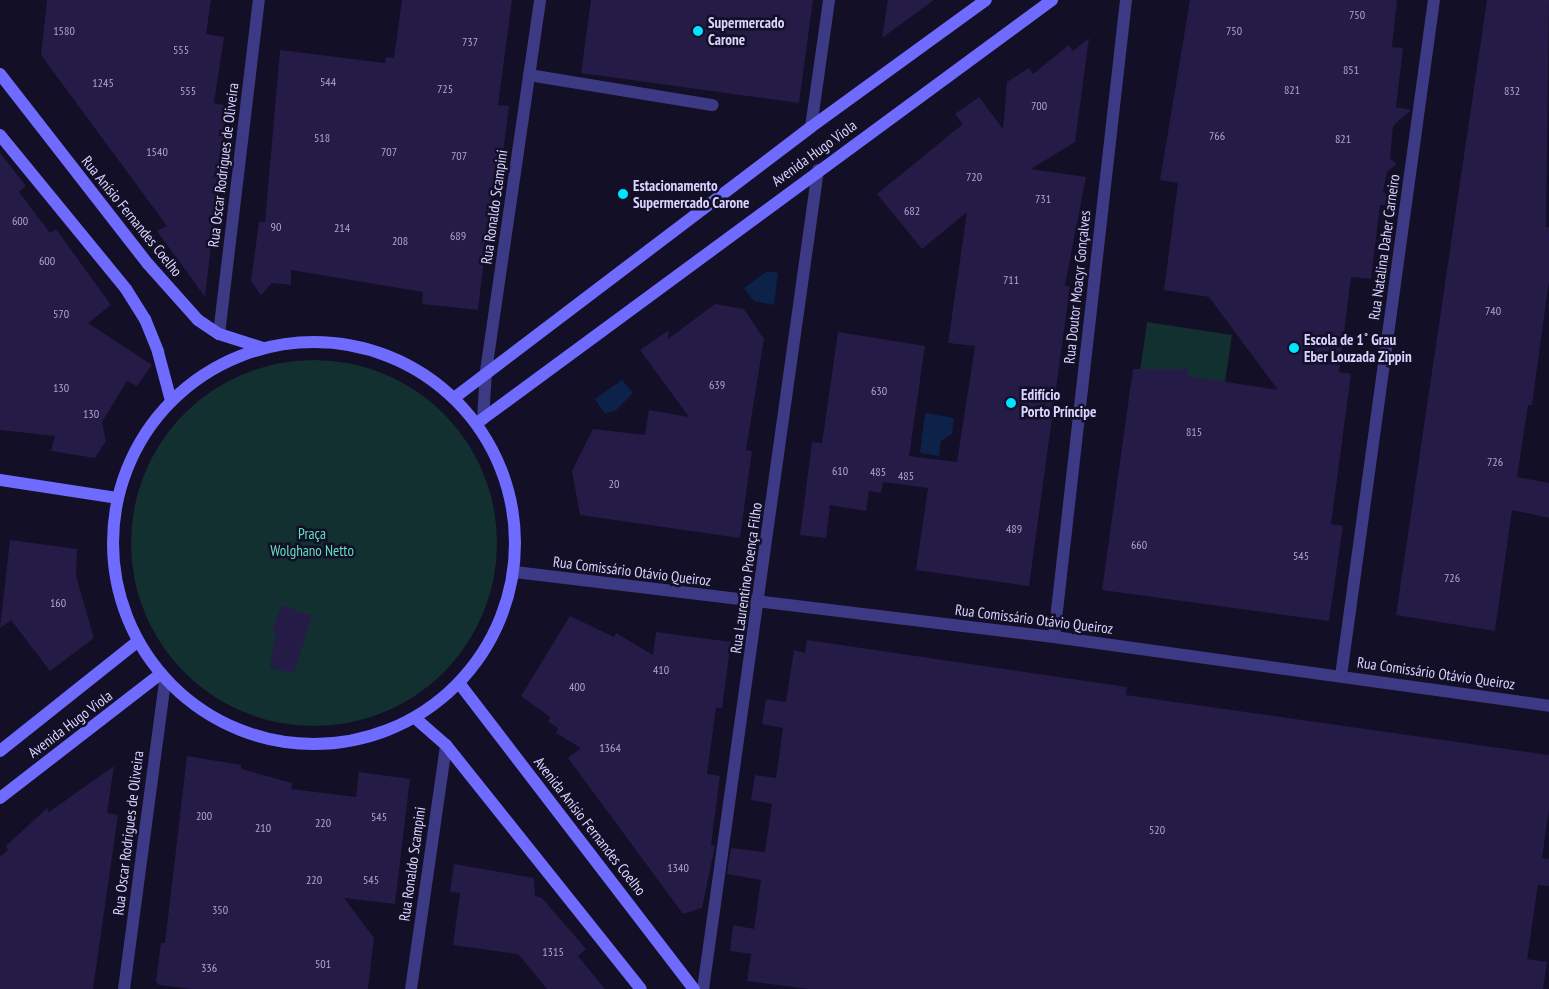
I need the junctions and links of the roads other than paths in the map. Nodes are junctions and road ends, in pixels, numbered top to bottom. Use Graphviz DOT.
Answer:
graph roads {
  1 [pos="259,0"];
  2 [pos="540,0"];
  3 [pos="829,0"];
  4 [pos="986,0"];
  5 [pos="1052,0"];
  6 [pos="1126,0"];
  7 [pos="1434,0"];
  8 [pos="0,74"];
  9 [pos="529,75"];
  10 [pos="712,105"];
  11 [pos="811,127"];
  12 [pos="0,135"];
  13 [pos="818,170"];
  14 [pos="219,334"];
  15 [pos="263,348"];
  16 [pos="486,371"];
  17 [pos="454,398"];
  18 [pos="171,401"];
  19 [pos="480,421"];
  20 [pos="0,480"];
  21 [pos="117,498"];
  22 [pos="515,572"];
  23 [pos="760,604"];
  24 [pos="1054,637"];
  25 [pos="138,642"];
  26 [pos="1341,676"];
  27 [pos="162,678"];
  28 [pos="459,684"];
  29 [pos="1549,706"];
  30 [pos="415,718"];
  31 [pos="446,744"];
  32 [pos="0,751"];
  33 [pos="0,798"];
  34 [pos="124,989"];
  35 [pos="411,989"];
  36 [pos="641,989"];
  37 [pos="694,989"];
  38 [pos="703,989"];
  1 -- 14 [label="street, Rua Oscar Rodrigues de Oliveira"];
  2 -- 9 [label="street, Rua Ronaldo Scampini"];
  3 -- 11 [label="street"];
  4 -- 11 [label="street, Avenida Hugo Viola"];
  5 -- 13 [label="street, Avenida Hugo Viola"];
  6 -- 24 [label="street, Rua Doutor Moacyr Gonçalves"];
  7 -- 26 [label="street, Rua Natalina Daher Carneiro"];
  8 -- 14 [label="street, Rua Anísio Fernandes Coelho"];
  9 -- 10 [label="street"];
  9 -- 16 [label="street, Rua Ronaldo Scampini"];
  11 -- 16 [label="street, Avenida Hugo Viola"];
  12 -- 18 [label="street"];
  13 -- 19 [label="street, Avenida Hugo Viola"];
  13 -- 23 [label="street, Rua Laurentino Proença Filho"];
  14 -- 15 [label="street, Rua Anísio Fernandes Coelho"];
  15 -- 17 [label="street"];
  15 -- 18 [label="street"];
  16 -- 17 [label="street, Avenida Hugo Viola"];
  16 -- 19 [label="street, Rua Ronaldo Scampini"];
  17 -- 19 [label="street"];
  18 -- 21 [label="street"];
  19 -- 22 [label="street"];
  20 -- 21 [label="street"];
  21 -- 25 [label="street"];
  22 -- 23 [label="street, Rua Comissário Otávio Queiroz"];
  22 -- 28 [label="street"];
  23 -- 24 [label="street, Rua Comissário Otávio Queiroz"];
  23 -- 38 [label="street, Rua Laurentino Proença Filho"];
  24 -- 26 [label="street, Rua Comissário Otávio Queiroz"];
  25 -- 27 [label="street"];
  25 -- 32 [label="street, Avenida Hugo Viola"];
  26 -- 29 [label="street, Rua Comissário Otávio Queiroz"];
  27 -- 30 [label="street"];
  27 -- 33 [label="street, Avenida Hugo Viola"];
  27 -- 34 [label="street, Rua Oscar Rodrigues de Oliveira"];
  28 -- 30 [label="street"];
  28 -- 37 [label="street, Avenida Anísio Fernandes Coelho"];
  30 -- 31 [label="street"];
  31 -- 35 [label="street, Rua Ronaldo Scampini"];
  31 -- 36 [label="street"];
}
